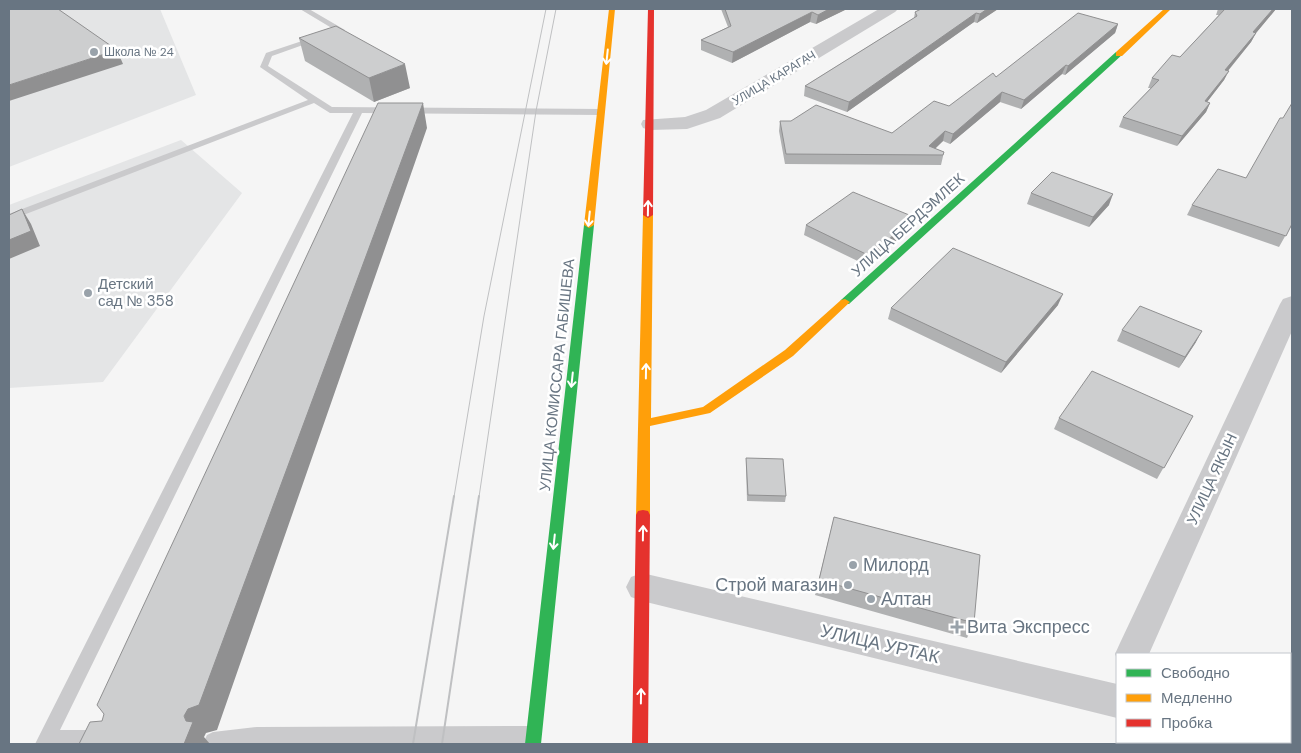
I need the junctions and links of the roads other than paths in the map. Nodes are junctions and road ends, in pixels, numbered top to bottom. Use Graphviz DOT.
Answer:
graph roads {
  1 [pos="304,9"];
  2 [pos="612,9"];
  3 [pos="651,9"];
  4 [pos="890,9"];
  5 [pos="1168,9"];
  6 [pos="315,100"];
  7 [pos="359,110"];
  8 [pos="600,112"];
  9 [pos="650,124"];
  10 [pos="9,217"];
  11 [pos="1292,304"];
  12 [pos="645,423"];
  13 [pos="642,588"];
  14 [pos="1132,653"];
  15 [pos="1115,696"];
  16 [pos="115,739"];
  17 [pos="533,740"];
  18 [pos="46,741"];
  19 [pos="213,741"];
  20 [pos="640,744"];
  1 -- 6 [label="lane"];
  2 -- 8 [label="street, УЛИЦА КОМИССАРА ГАБИШЕВА, one-way"];
  3 -- 9 [label="street"];
  4 -- 9 [label="street, УЛИЦА КАРАГАЧ"];
  5 -- 12 [label="street, УЛИЦА БЕРДЭМЛЕК"];
  6 -- 7 [label="lane"];
  6 -- 10 [label="lane"];
  7 -- 8 [label="lane"];
  7 -- 18 [label="lane"];
  8 -- 17 [label="street, УЛИЦА КОМИССАРА ГАБИШЕВА, one-way"];
  12 -- 9 [label="street, one-way"];
  11 -- 14 [label="street, УЛИЦА ЯКЫН"];
  13 -- 12 [label="street, one-way"];
  13 -- 15 [label="street, УЛИЦА УРТАК"];
  20 -- 13 [label="street, one-way"];
  16 -- 18 [label="lane"];
  17 -- 19 [label="lane"];
}
